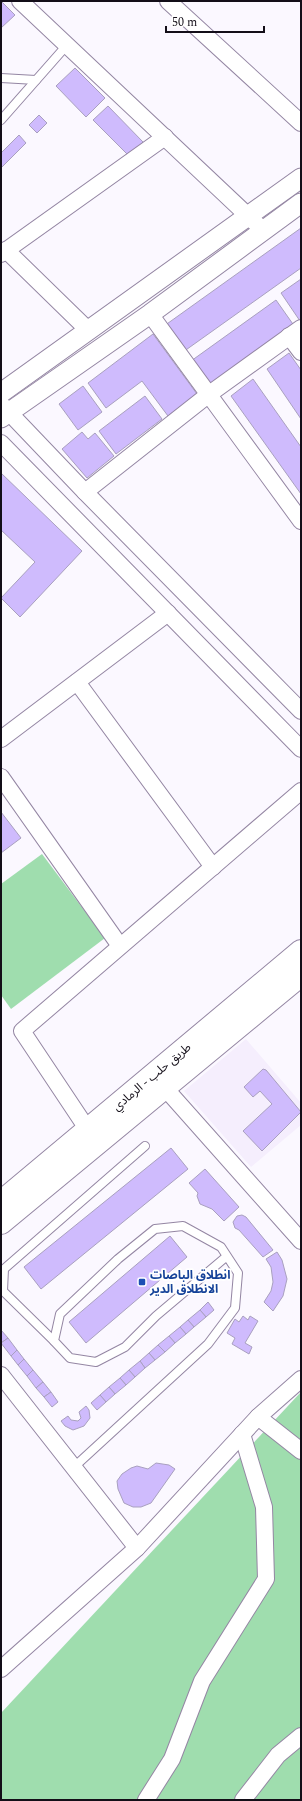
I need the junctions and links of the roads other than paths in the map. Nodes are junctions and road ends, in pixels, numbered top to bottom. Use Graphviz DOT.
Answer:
graph roads {
  1 [pos="20,1"];
  2 [pos="168,1"];
  3 [pos="67,45"];
  4 [pos="1,78"];
  5 [pos="36,80"];
  6 [pos="1,120"];
  7 [pos="301,123"];
  8 [pos="165,137"];
  9 [pos="301,178"];
  10 [pos="301,203"];
  11 [pos="248,216"];
  12 [pos="263,230"];
  13 [pos="4,252"];
  14 [pos="150,314"];
  15 [pos="88,330"];
  16 [pos="295,332"];
  17 [pos="301,352"];
  18 [pos="1,393"];
  19 [pos="208,395"];
  20 [pos="4,412"];
  21 [pos="1,443"];
  22 [pos="85,492"];
  23 [pos="301,521"];
  24 [pos="168,613"];
  25 [pos="77,682"];
  26 [pos="301,711"];
  27 [pos="1,739"];
  28 [pos="301,749"];
  29 [pos="1,777"];
  30 [pos="301,791"];
  31 [pos="213,867"];
  32 [pos="120,946"];
  33 [pos="301,951"];
  34 [pos="301,975"];
  35 [pos="165,1088"];
  36 [pos="88,1130"];
  37 [pos="145,1146"];
  38 [pos="3,1197"];
  39 [pos="1,1223"];
  40 [pos="301,1241"];
  41 [pos="227,1256"];
  42 [pos="54,1340"];
  43 [pos="1,1376"];
  44 [pos="301,1379"];
  45 [pos="258,1417"];
  46 [pos="242,1434"];
  47 [pos="301,1451"];
  48 [pos="73,1468"];
  49 [pos="137,1548"];
  50 [pos="1,1669"];
  51 [pos="301,1736"];
  52 [pos="146,1800"];
  53 [pos="243,1800"];
  1 -- 3 [label="street"];
  2 -- 7 [label="street"];
  3 -- 5 [label="lane"];
  3 -- 8 [label="street"];
  4 -- 5 [label="lane"];
  5 -- 6 [label="lane"];
  8 -- 11 [label="street"];
  8 -- 13 [label="street"];
  9 -- 11 [label="street"];
  10 -- 12 [label="street"];
  11 -- 12 [label="street"];
  11 -- 15 [label="street"];
  12 -- 14 [label="street"];
  13 -- 15 [label="street"];
  14 -- 19 [label="street"];
  14 -- 20 [label="street"];
  15 -- 18 [label="street"];
  16 -- 17 [label="street"];
  16 -- 19 [label="street"];
  19 -- 22 [label="street"];
  19 -- 23 [label="street"];
  20 -- 22 [label="street"];
  21 -- 24 [label="street"];
  22 -- 26 [label="street"];
  24 -- 25 [label="street"];
  24 -- 28 [label="street"];
  25 -- 27 [label="street"];
  25 -- 31 [label="street"];
  29 -- 32 [label="street"];
  30 -- 31 [label="street"];
  31 -- 32 [label="street"];
  32 -- 36 [label="street"];
  33 -- 36 [label="highway, طريق حلب - الرمادي"];
  34 -- 35 [label="highway, طريق حلب - الرمادي"];
  35 -- 39 [label="highway, طريق حلب - الرمادي"];
  35 -- 40 [label="street"];
  36 -- 38 [label="highway, طريق حلب - الرمادي"];
  37 -- 42 [label="lane"];
  41 -- 42 [label="lane"];
  41 -- 42 [label="lane"];
  41 -- 48 [label="lane"];
  43 -- 48 [label="street"];
  44 -- 45 [label="street"];
  45 -- 46 [label="street"];
  45 -- 47 [label="street"];
  46 -- 49 [label="street"];
  46 -- 52 [label="street"];
  48 -- 49 [label="street"];
  49 -- 50 [label="street"];
  51 -- 53 [label="street"];
}
